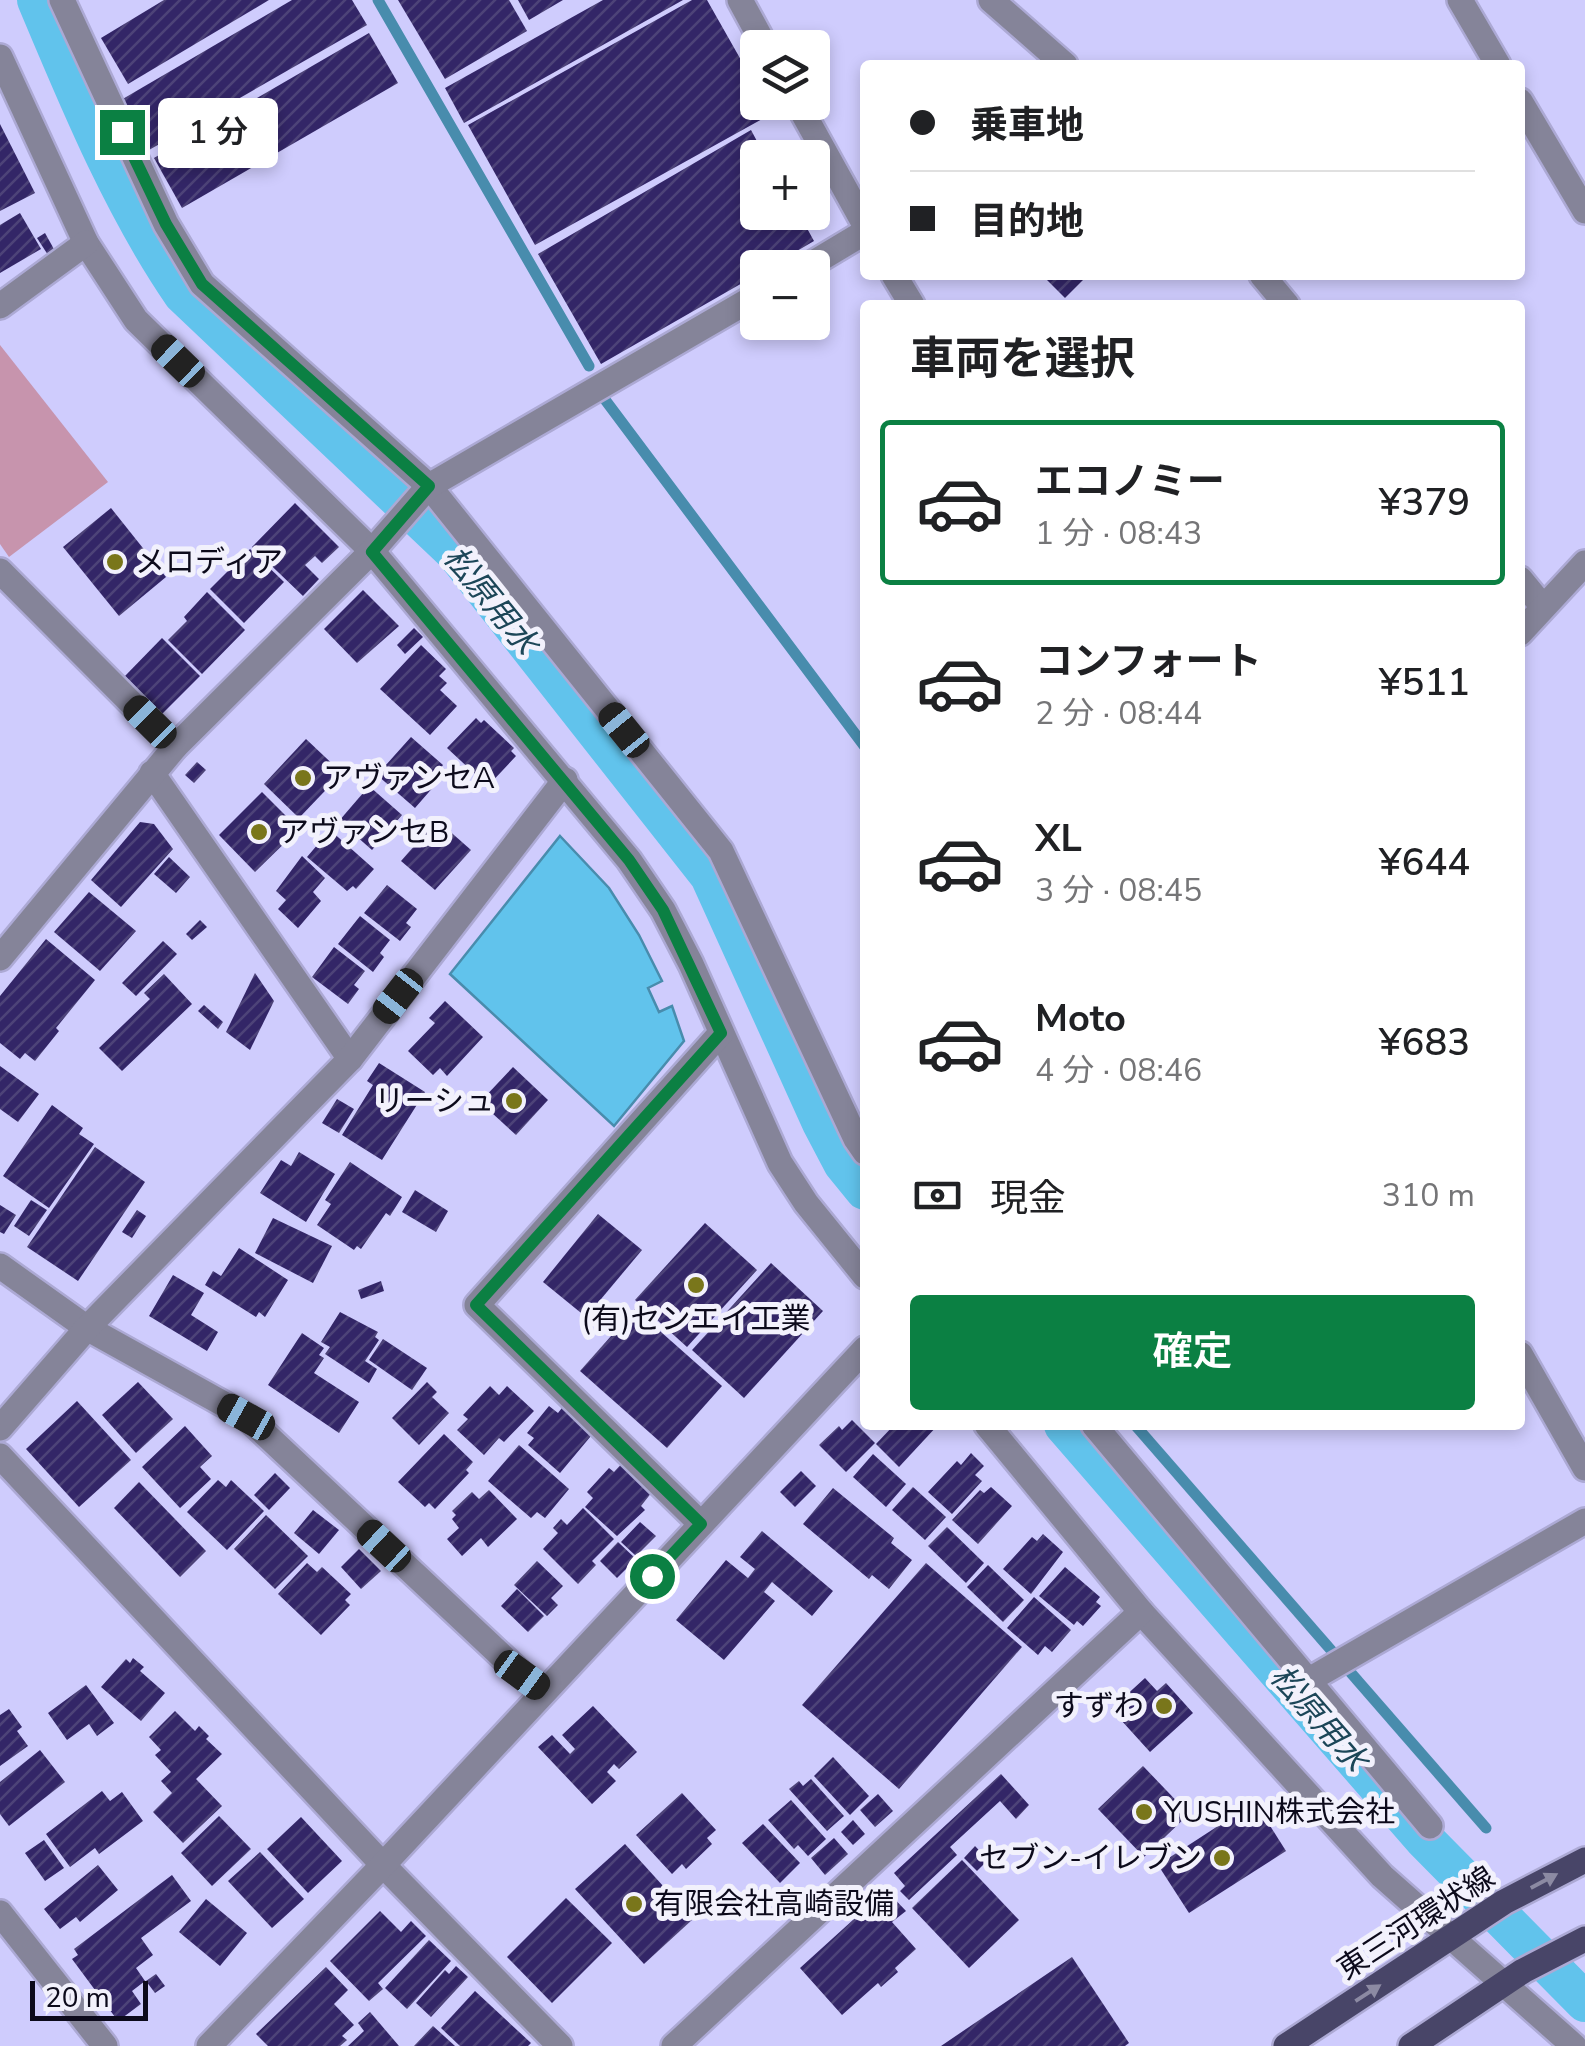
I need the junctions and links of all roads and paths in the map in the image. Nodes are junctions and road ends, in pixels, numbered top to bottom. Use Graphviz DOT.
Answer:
graph roads {
  1 [pos="62,0"];
  2 [pos="740,0"];
  3 [pos="991,0"];
  4 [pos="1460,0"];
  5 [pos="756,30"];
  6 [pos="0,57"];
  7 [pos="1058,60"];
  8 [pos="1495,60"];
  9 [pos="1525,110"];
  10 [pos="807,120"];
  11 [pos="1585,210"];
  12 [pos="860,216"];
  13 [pos="860,235"];
  14 [pos="86,243"];
  15 [pos="830,253"];
  16 [pos="1266,280"];
  17 [pos="1283,300"];
  18 [pos="0,306"];
  19 [pos="740,306"];
  20 [pos="424,491"];
  21 [pos="372,552"];
  22 [pos="1585,563"];
  23 [pos="0,571"];
  24 [pos="1525,585"];
  25 [pos="1543,606"];
  26 [pos="1525,626"];
  27 [pos="175,747"];
  28 [pos="152,773"];
  29 [pos="565,780"];
  30 [pos="0,958"];
  31 [pos="721,1033"];
  32 [pos="350,1058"];
  33 [pos="860,1145"];
  34 [pos="0,1266"];
  35 [pos="860,1270"];
  36 [pos="87,1328"];
  37 [pos="860,1355"];
  38 [pos="1525,1363"];
  39 [pos="0,1428"];
  40 [pos="991,1430"];
  41 [pos="1098,1430"];
  42 [pos="0,1456"];
  43 [pos="1585,1468"];
  44 [pos="1585,1521"];
  45 [pos="701,1524"];
  46 [pos="1142,1612"];
  47 [pos="1318,1674"];
  48 [pos="544,1690"];
  49 [pos="1430,1826"];
  50 [pos="1585,1860"];
  51 [pos="384,1866"];
  52 [pos="0,1914"];
  53 [pos="1452,1938"];
  54 [pos="1585,1939"];
  55 [pos="1514,1978"];
  56 [pos="105,2046"];
  57 [pos="209,2046"];
  58 [pos="560,2046"];
  59 [pos="674,2046"];
  60 [pos="1286,2046"];
  61 [pos="1411,2046"];
  62 [pos="1574,2046"];
  1 -- 20 [label="street"];
  2 -- 5 [label="street"];
  3 -- 7 [label="street"];
  4 -- 8 [label="street"];
  6 -- 14 [label="street"];
  9 -- 11 [label="street"];
  10 -- 12 [label="street"];
  13 -- 15 [label="street"];
  14 -- 18 [label="street"];
  14 -- 21 [label="street"];
  16 -- 17 [label="street"];
  19 -- 20 [label="street"];
  20 -- 21 [label="street"];
  20 -- 33 [label="street"];
  21 -- 27 [label="street"];
  21 -- 29 [label="street"];
  22 -- 25 [label="street"];
  23 -- 27 [label="street"];
  24 -- 25 [label="street"];
  25 -- 26 [label="street"];
  27 -- 28 [label="street"];
  28 -- 30 [label="street"];
  28 -- 32 [label="street"];
  29 -- 31 [label="street"];
  29 -- 32 [label="street"];
  31 -- 35 [label="street"];
  31 -- 45 [label="street"];
  32 -- 36 [label="street"];
  34 -- 36 [label="street"];
  36 -- 39 [label="street"];
  36 -- 48 [label="street"];
  37 -- 45 [label="street"];
  38 -- 43 [label="street"];
  40 -- 46 [label="street"];
  41 -- 47 [label="street"];
  42 -- 51 [label="street"];
  44 -- 47 [label="street"];
  45 -- 48 [label="street"];
  46 -- 53 [label="street"];
  46 -- 59 [label="street"];
  47 -- 49 [label="street"];
  48 -- 51 [label="street"];
  53 -- 50 [label="main road, 東三河環状線, one-way"];
  51 -- 57 [label="street"];
  51 -- 58 [label="street"];
  52 -- 56 [label="street"];
  53 -- 55 [label="street"];
  60 -- 53 [label="main road, 東三河環状線, one-way"];
  54 -- 55 [label="main road"];
  55 -- 61 [label="main road"];
  55 -- 62 [label="street"];
}
